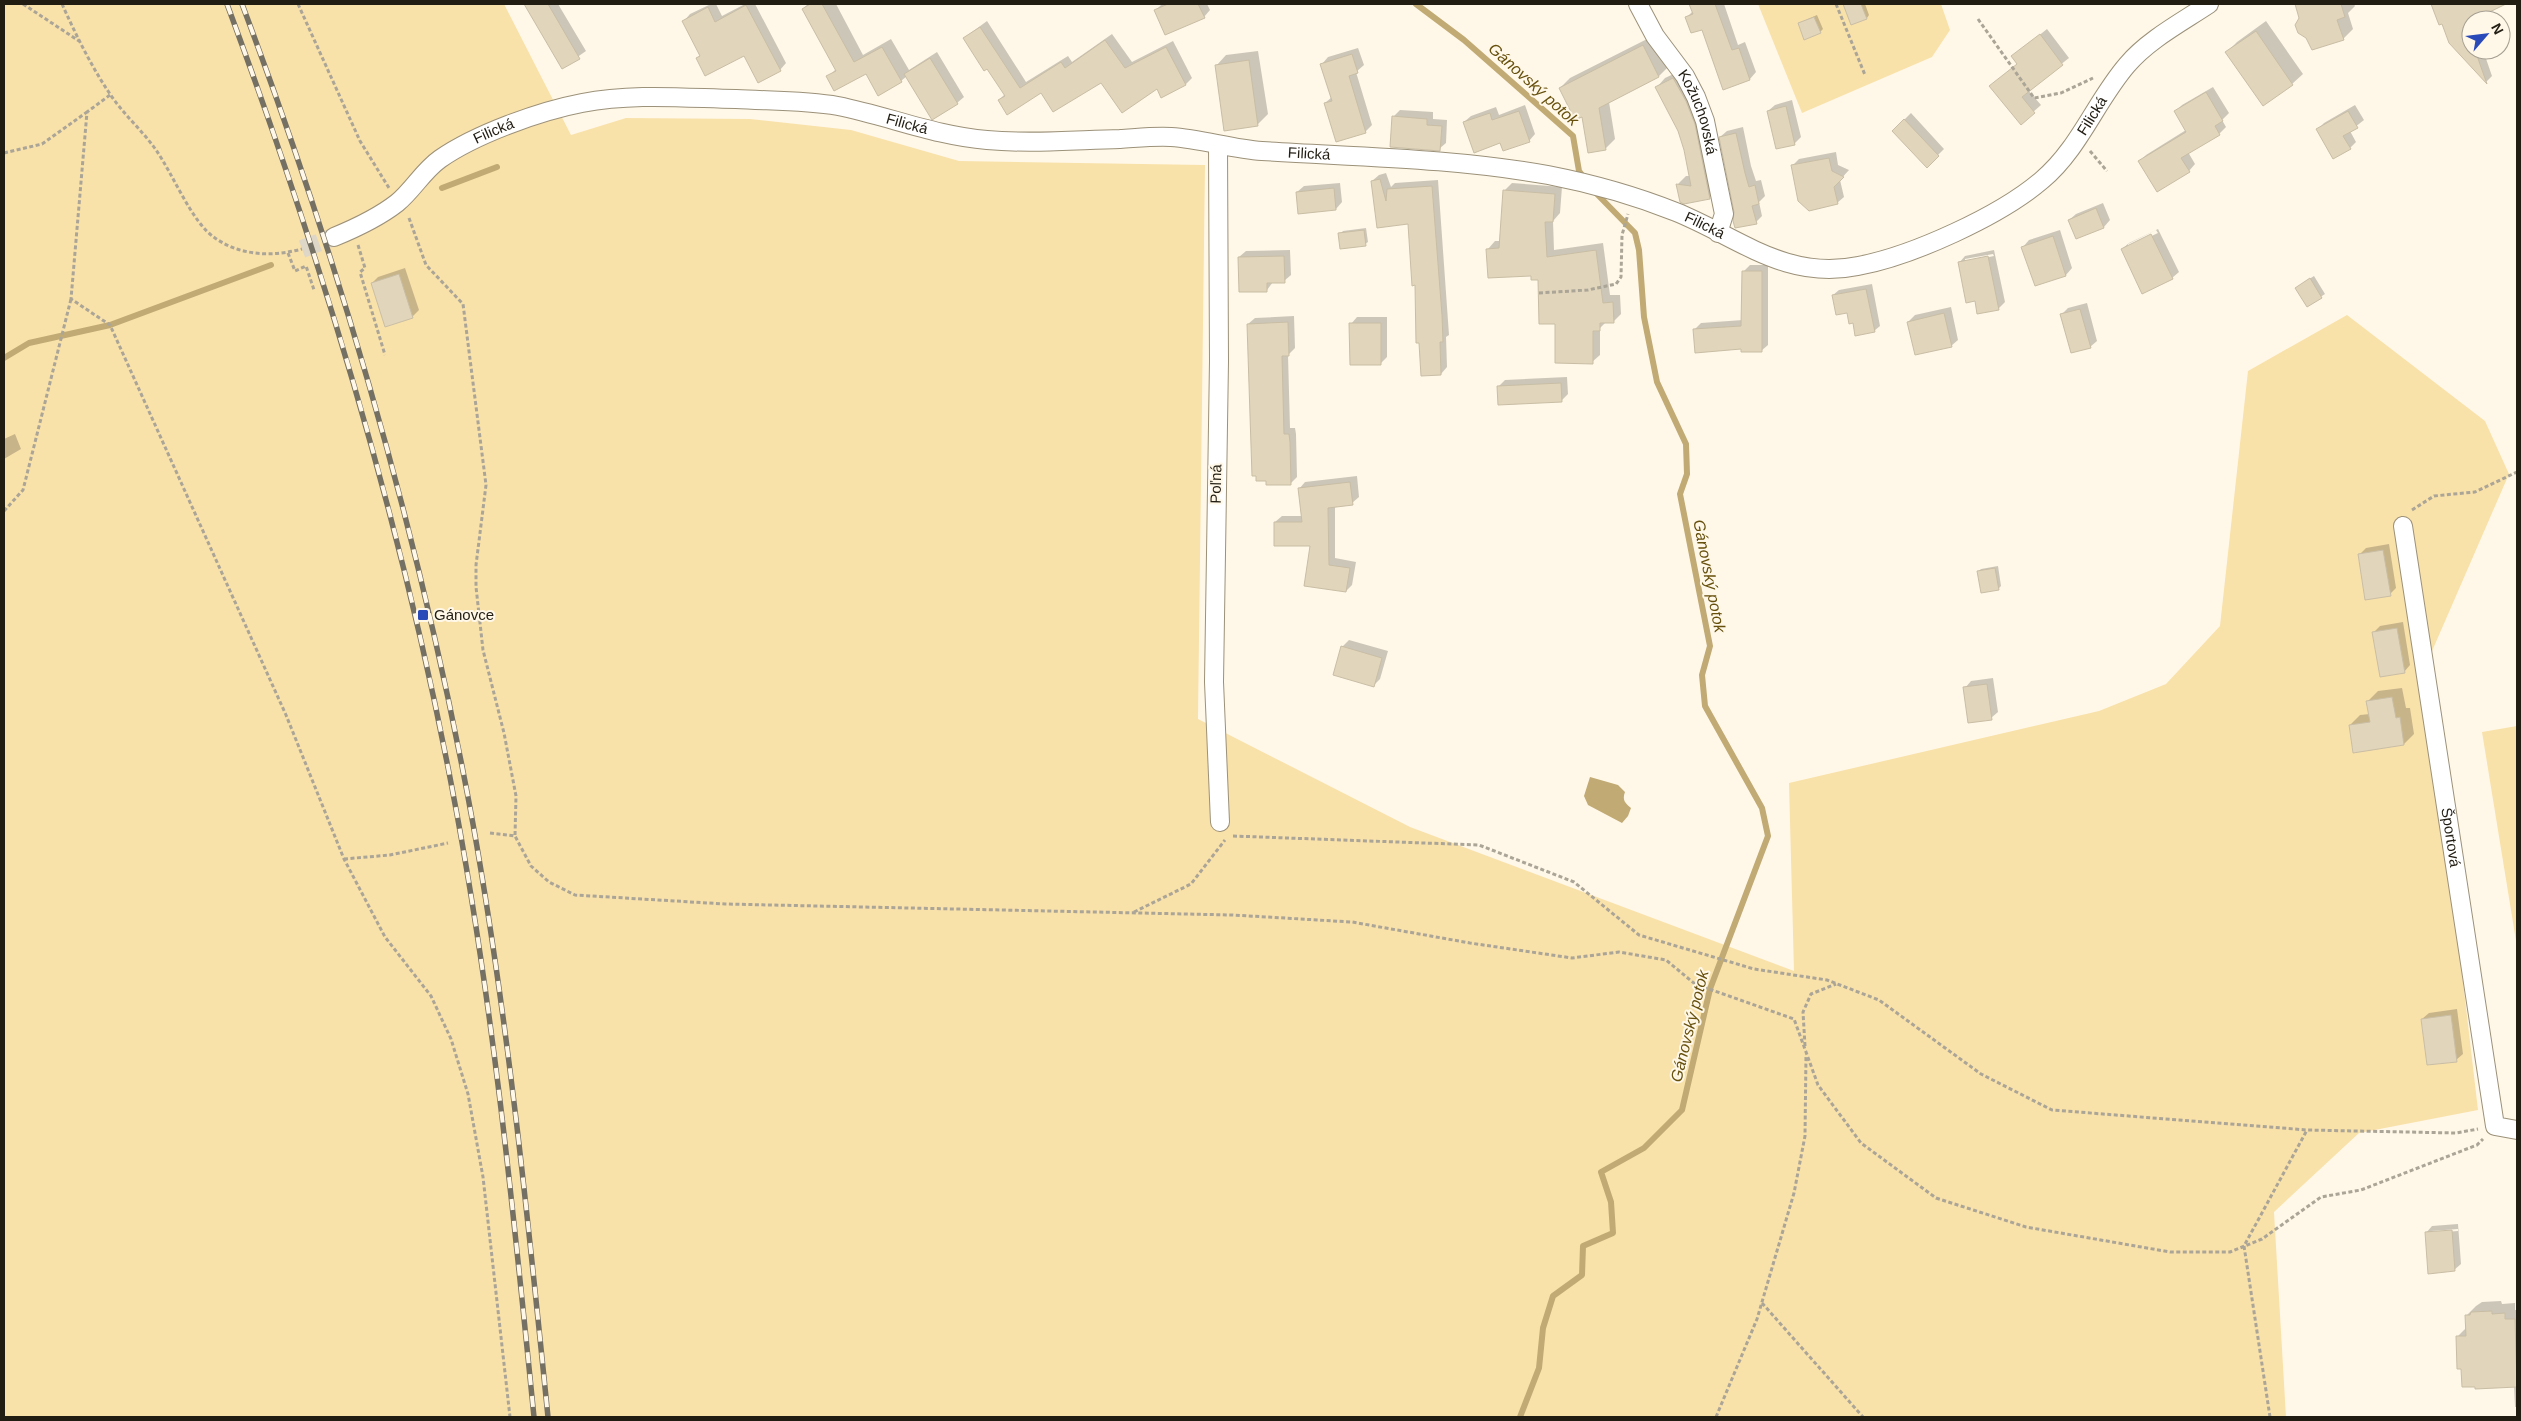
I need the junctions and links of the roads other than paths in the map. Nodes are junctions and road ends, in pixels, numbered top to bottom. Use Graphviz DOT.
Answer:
graph roads {
  1 [pos="1638,4"];
  2 [pos="2209,4"];
  3 [pos="1218,144"];
  4 [pos="1718,233"];
  5 [pos="334,237"];
  6 [pos="2403,526"];
  7 [pos="1220,822"];
  8 [pos="2517,1130"];
  1 -- 4 [label="street, Kožuchovská"];
  2 -- 4 [label="street, Filická"];
  3 -- 4 [label="street, Filická"];
  3 -- 5 [label="street, Filická"];
  3 -- 7 [label="street, Poľná"];
  6 -- 8 [label="street, Športová"];
}
